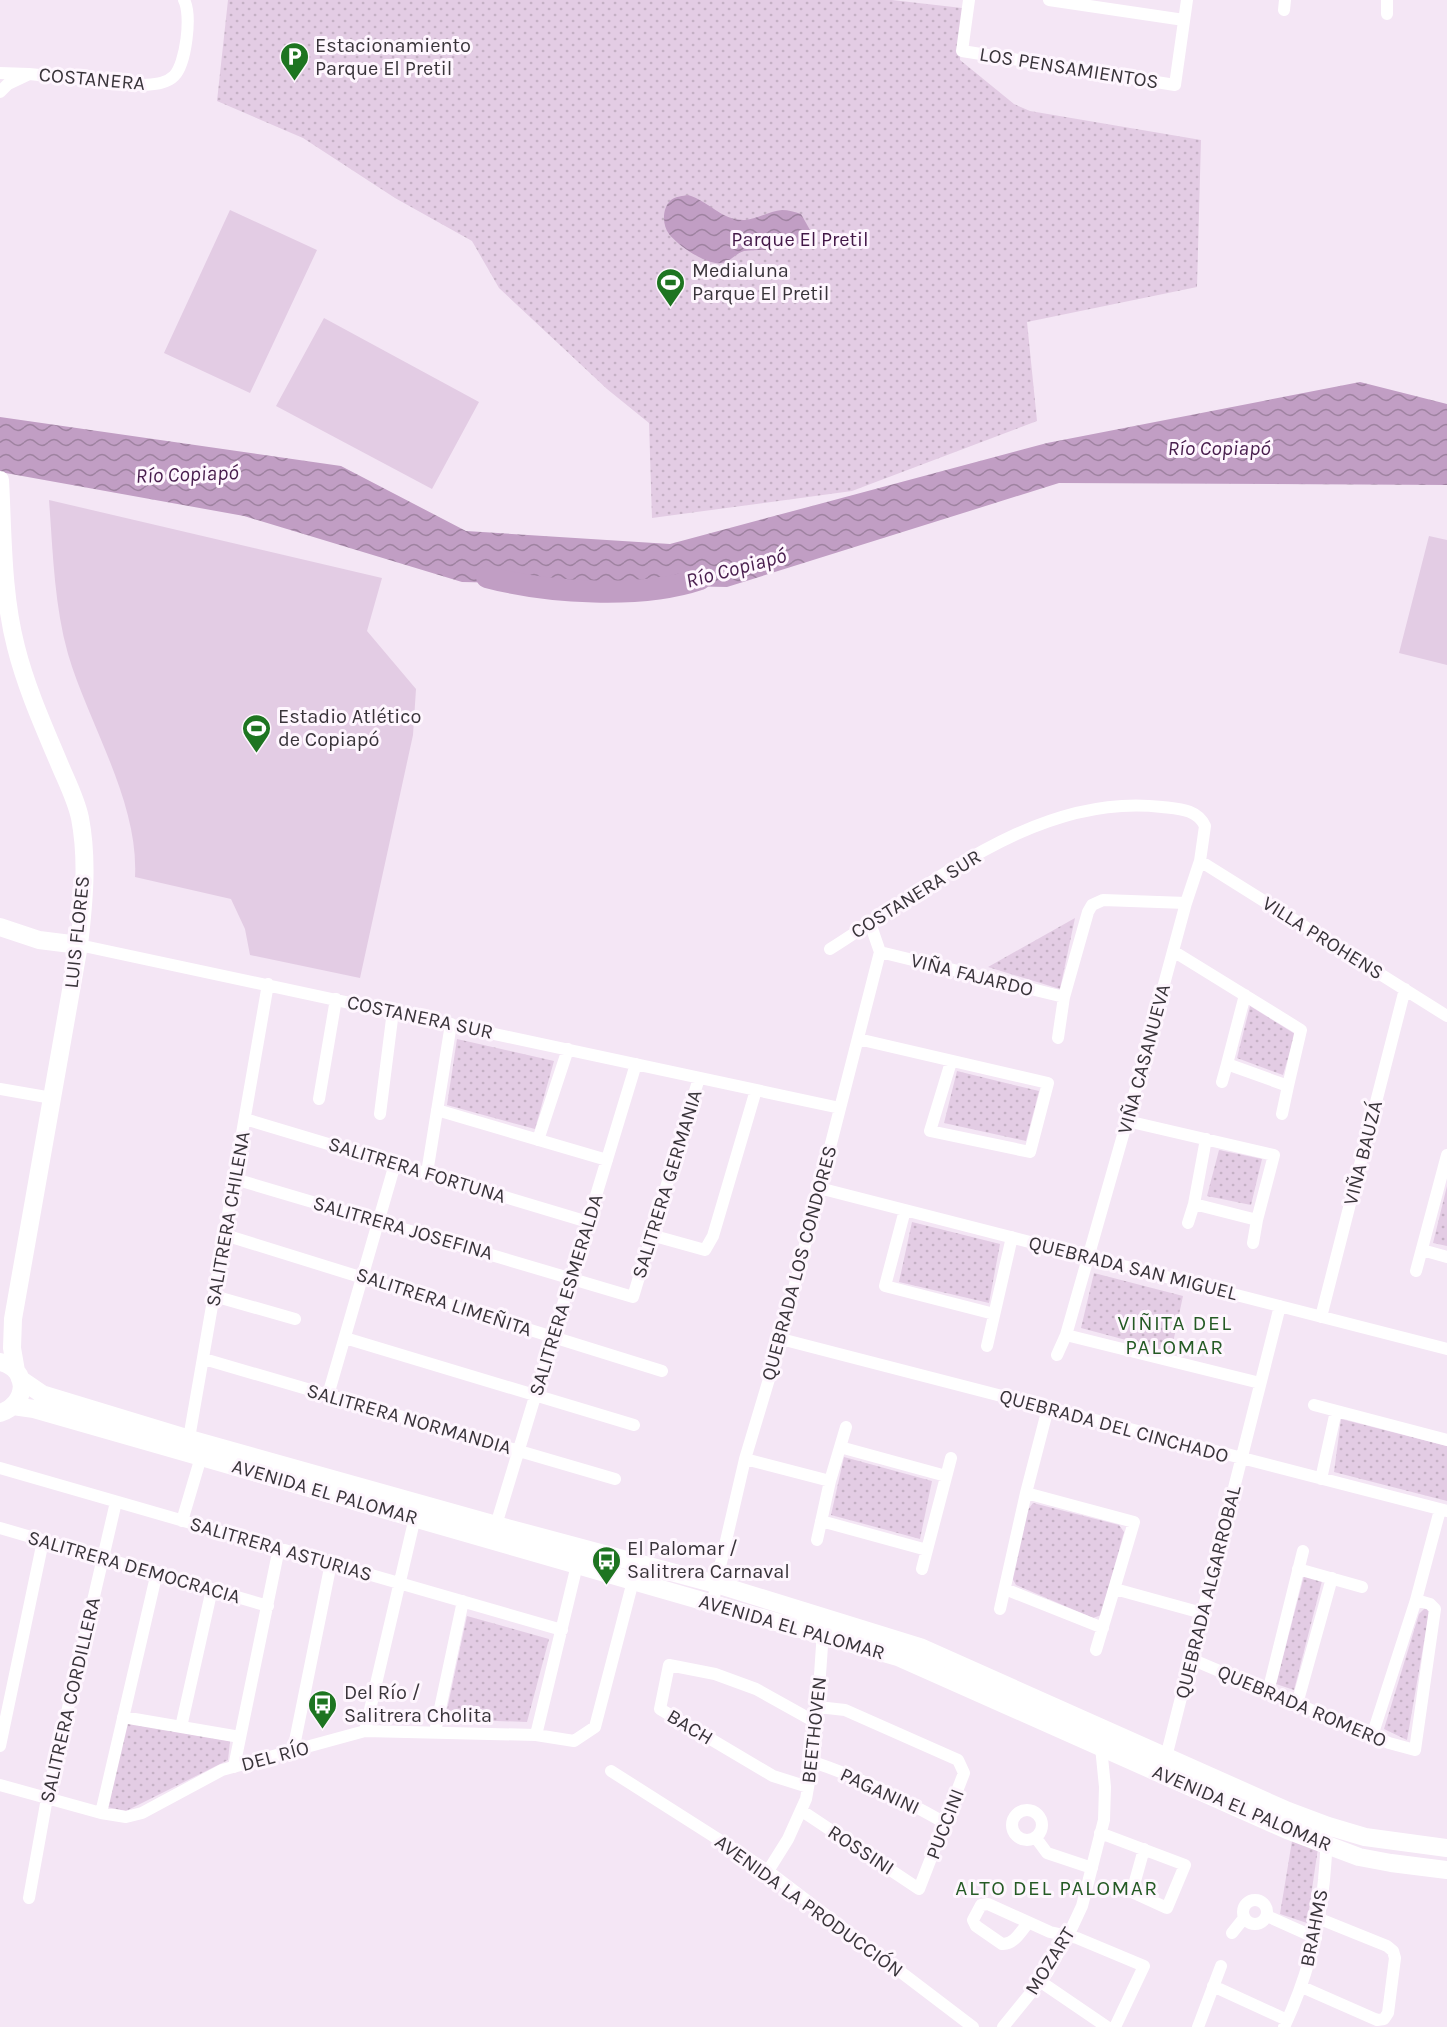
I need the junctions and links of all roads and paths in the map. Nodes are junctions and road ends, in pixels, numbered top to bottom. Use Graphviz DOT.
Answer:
graph roads {
  1 [pos="184,0"];
  2 [pos="969,0"];
  3 [pos="1049,0"];
  4 [pos="1187,0"];
  5 [pos="1387,0"];
  6 [pos="1388,14"];
  7 [pos="1184,20"];
  8 [pos="0,73"];
  9 [pos="29,74"];
  10 [pos="0,92"];
  11 [pos="0,480"];
  12 [pos="1200,861"];
  13 [pos="1186,903"];
  14 [pos="870,923"];
  15 [pos="0,927"];
  16 [pos="79,945"];
  17 [pos="830,949"];
  18 [pos="1173,951"];
  19 [pos="880,952"];
  20 [pos="268,984"];
  21 [pos="1405,989"];
  22 [pos="1245,995"];
  23 [pos="1064,997"];
  24 [pos="336,999"];
  25 [pos="393,1011"];
  26 [pos="1447,1016"];
  27 [pos="452,1024"];
  28 [pos="1058,1038"];
  29 [pos="858,1039"];
  30 [pos="568,1049"];
  31 [pos="951,1062"];
  32 [pos="636,1064"];
  33 [pos="1227,1064"];
  34 [pos="699,1078"];
  35 [pos="1221,1082"];
  36 [pos="1288,1086"];
  37 [pos="0,1089"];
  38 [pos="756,1090"];
  39 [pos="52,1098"];
  40 [pos="319,1099"];
  41 [pos="840,1108"];
  42 [pos="437,1110"];
  43 [pos="380,1114"];
  44 [pos="1282,1114"];
  45 [pos="245,1119"];
  46 [pos="1128,1121"];
  47 [pos="1206,1139"];
  48 [pos="538,1140"];
  49 [pos="1447,1155"];
  50 [pos="607,1160"];
  51 [pos="396,1164"];
  52 [pos="427,1173"];
  53 [pos="235,1179"];
  54 [pos="819,1188"];
  55 [pos="1194,1204"];
  56 [pos="905,1210"];
  57 [pos="1257,1220"];
  58 [pos="379,1221"];
  59 [pos="588,1222"];
  60 [pos="1188,1223"];
  61 [pos="225,1235"];
  62 [pos="651,1235"];
  63 [pos="1012,1237"];
  64 [pos="1253,1243"];
  65 [pos="1422,1251"];
  66 [pos="1089,1257"];
  67 [pos="1447,1257"];
  68 [pos="1416,1271"];
  69 [pos="363,1276"];
  70 [pos="571,1278"];
  71 [pos="214,1296"];
  72 [pos="1280,1306"];
  73 [pos="994,1314"];
  74 [pos="1321,1317"];
  75 [pos="14,1319"];
  76 [pos="295,1319"];
  77 [pos="1066,1335"];
  78 [pos="553,1337"];
  79 [pos="345,1338"];
  80 [pos="781,1339"];
  81 [pos="987,1346"];
  82 [pos="1447,1349"];
  83 [pos="0,1353"];
  84 [pos="1058,1355"];
  85 [pos="204,1359"];
  86 [pos="0,1362"];
  87 [pos="662,1371"];
  88 [pos="18,1375"];
  89 [pos="1260,1383"];
  90 [pos="536,1394"];
  91 [pos="328,1395"];
  92 [pos="1314,1405"];
  93 [pos="1048,1408"];
  94 [pos="1336,1411"];
  95 [pos="5,1413"];
  96 [pos="634,1425"];
  97 [pos="846,1426"];
  98 [pos="1447,1440"];
  99 [pos="840,1447"];
  100 [pos="192,1450"];
  101 [pos="519,1451"];
  102 [pos="951,1458"];
  103 [pos="745,1459"];
  104 [pos="1241,1459"];
  105 [pos="0,1468"];
  106 [pos="946,1476"];
  107 [pos="615,1479"];
  108 [pos="1321,1479"];
  109 [pos="830,1481"];
  110 [pos="1026,1493"];
  111 [pos="116,1502"];
  112 [pos="417,1510"];
  113 [pos="1443,1510"];
  114 [pos="182,1521"];
  115 [pos="821,1521"];
  116 [pos="496,1525"];
  117 [pos="0,1528"];
  118 [pos="817,1540"];
  119 [pos="43,1541"];
  120 [pos="279,1548"];
  121 [pos="927,1550"];
  122 [pos="1303,1551"];
  123 [pos="102,1557"];
  124 [pos="331,1563"];
  125 [pos="577,1565"];
  126 [pos="922,1569"];
  127 [pos="1298,1569"];
  128 [pos="157,1572"];
  129 [pos="1332,1578"];
  130 [pos="633,1581"];
  131 [pos="400,1582"];
  132 [pos="716,1584"];
  133 [pos="1362,1587"];
  134 [pos="212,1589"];
  135 [pos="1005,1589"];
  136 [pos="1115,1589"];
  137 [pos="1416,1600"];
  138 [pos="464,1601"];
  139 [pos="713,1604"];
  140 [pos="268,1605"];
  141 [pos="1000,1609"];
  142 [pos="1202,1612"];
  143 [pos="824,1617"];
  144 [pos="1103,1628"];
  145 [pos="562,1630"];
  146 [pos="823,1636"];
  147 [pos="1096,1650"];
  148 [pos="1191,1659"];
  149 [pos="1268,1692"];
  150 [pos="1297,1704"];
  151 [pos="818,1707"];
  152 [pos="123,1717"];
  153 [pos="817,1723"];
  154 [pos="181,1727"];
  155 [pos="365,1731"];
  156 [pos="435,1732"];
  157 [pos="536,1735"];
  158 [pos="1371,1736"];
  159 [pos="240,1737"];
  160 [pos="0,1746"];
  161 [pos="1101,1747"];
  162 [pos="293,1751"];
  163 [pos="813,1762"];
  164 [pos="1163,1765"];
  165 [pos="234,1767"];
  166 [pos="611,1771"];
  167 [pos="0,1785"];
  168 [pos="808,1787"];
  169 [pos="47,1798"];
  170 [pos="802,1811"];
  171 [pos="101,1814"];
  172 [pos="945,1823"];
  173 [pos="1324,1825"];
  174 [pos="1100,1833"];
  175 [pos="1036,1838"];
  176 [pos="1327,1845"];
  177 [pos="1447,1848"];
  178 [pos="1144,1849"];
  179 [pos="1092,1868"];
  180 [pos="1447,1870"];
  181 [pos="768,1871"];
  182 [pos="920,1889"];
  183 [pos="29,1898"];
  184 [pos="1267,1916"];
  185 [pos="1244,1918"];
  186 [pos="1320,1919"];
  187 [pos="1028,1923"];
  188 [pos="1232,1934"];
  189 [pos="1068,1936"];
  190 [pos="1316,1938"];
  191 [pos="1221,1966"];
  192 [pos="1041,1982"];
  193 [pos="1214,1986"];
  194 [pos="1302,1986"];
  195 [pos="1286,2024"];
  196 [pos="973,2027"];
  197 [pos="1003,2027"];
  198 [pos="1107,2027"];
  199 [pos="1115,2027"];
  200 [pos="1198,2027"];
  1 -- 9 [label="street, COSTANERA"];
  2 -- 7 [label="street, LOS PENSAMIENTOS"];
  3 -- 7 [label="street"];
  4 -- 7 [label="street"];
  5 -- 6 [label="street"];
  8 -- 9 [label="street, COSTANERA"];
  9 -- 10 [label="street"];
  11 -- 16 [label="street, LUIS FLORES"];
  12 -- 13 [label="street, VIÑA CASANUEVA"];
  12 -- 14 [label="street, COSTANERA SUR"];
  12 -- 21 [label="street, VILLA PROHENS"];
  13 -- 18 [label="street, VIÑA CASANUEVA"];
  13 -- 23 [label="street"];
  14 -- 17 [label="street, COSTANERA SUR"];
  14 -- 19 [label="street"];
  15 -- 16 [label="street, COSTANERA SUR"];
  16 -- 20 [label="street, COSTANERA SUR"];
  16 -- 39 [label="street, LUIS FLORES"];
  18 -- 22 [label="street"];
  18 -- 46 [label="street, VIÑA CASANUEVA"];
  19 -- 23 [label="street, VIÑA FAJARDO"];
  19 -- 29 [label="street, QUEBRADA LOS CONDORES"];
  20 -- 24 [label="street, COSTANERA SUR"];
  20 -- 45 [label="street, SALITRERA CHILENA"];
  21 -- 26 [label="street, VILLA PROHENS"];
  21 -- 74 [label="street, VIÑA BAUZÁ"];
  22 -- 33 [label="street"];
  22 -- 36 [label="street"];
  23 -- 28 [label="street"];
  24 -- 25 [label="street, COSTANERA SUR"];
  24 -- 40 [label="street"];
  25 -- 27 [label="street, COSTANERA SUR"];
  25 -- 43 [label="street"];
  27 -- 30 [label="street, COSTANERA SUR"];
  27 -- 42 [label="street"];
  29 -- 31 [label="street"];
  29 -- 41 [label="street, QUEBRADA LOS CONDORES"];
  30 -- 32 [label="street, COSTANERA SUR"];
  30 -- 48 [label="street"];
  31 -- 31 [label="street"];
  32 -- 34 [label="street, COSTANERA SUR"];
  32 -- 50 [label="street, SALITRERA ESMERALDA"];
  33 -- 35 [label="street"];
  33 -- 36 [label="street"];
  34 -- 38 [label="street, COSTANERA SUR"];
  34 -- 62 [label="street, SALITRERA GERMANIA"];
  36 -- 44 [label="street"];
  37 -- 39 [label="street"];
  38 -- 41 [label="street, COSTANERA SUR"];
  38 -- 62 [label="street"];
  39 -- 75 [label="street, LUIS FLORES"];
  41 -- 54 [label="street, QUEBRADA LOS CONDORES"];
  42 -- 48 [label="street"];
  42 -- 52 [label="street"];
  45 -- 51 [label="street, SALITRERA FORTUNA"];
  45 -- 53 [label="street, SALITRERA CHILENA"];
  46 -- 47 [label="street"];
  46 -- 66 [label="street, VIÑA CASANUEVA"];
  47 -- 55 [label="street"];
  47 -- 57 [label="street"];
  48 -- 50 [label="street"];
  49 -- 65 [label="street"];
  50 -- 59 [label="street, SALITRERA ESMERALDA"];
  51 -- 52 [label="street, SALITRERA FORTUNA"];
  51 -- 58 [label="street"];
  52 -- 59 [label="street, SALITRERA FORTUNA"];
  53 -- 58 [label="street, SALITRERA JOSEFINA"];
  53 -- 61 [label="street, SALITRERA CHILENA"];
  54 -- 56 [label="street, QUEBRADA SAN MIGUEL"];
  54 -- 80 [label="street, QUEBRADA LOS CONDORES"];
  55 -- 57 [label="street"];
  55 -- 60 [label="street"];
  56 -- 63 [label="street, QUEBRADA SAN MIGUEL"];
  56 -- 73 [label="street"];
  57 -- 64 [label="street"];
  58 -- 69 [label="street"];
  58 -- 70 [label="street, SALITRERA JOSEFINA"];
  59 -- 70 [label="street, SALITRERA ESMERALDA"];
  61 -- 69 [label="street, SALITRERA LIMEÑITA"];
  61 -- 71 [label="street, SALITRERA CHILENA"];
  62 -- 70 [label="street, SALITRERA GERMANIA"];
  63 -- 66 [label="street, QUEBRADA SAN MIGUEL"];
  63 -- 73 [label="street"];
  65 -- 67 [label="street"];
  65 -- 68 [label="street"];
  66 -- 72 [label="street, QUEBRADA SAN MIGUEL"];
  66 -- 77 [label="street, VIÑA CASANUEVA"];
  69 -- 78 [label="street, SALITRERA LIMEÑITA"];
  69 -- 79 [label="street"];
  70 -- 78 [label="street, SALITRERA ESMERALDA"];
  71 -- 76 [label="street"];
  71 -- 85 [label="street, SALITRERA CHILENA"];
  72 -- 74 [label="street, QUEBRADA SAN MIGUEL"];
  72 -- 89 [label="street, QUEBRADA ALGARROBAL"];
  73 -- 81 [label="street"];
  74 -- 82 [label="street, QUEBRADA SAN MIGUEL"];
  75 -- 83 [label="street, LUIS FLORES"];
  75 -- 88 [label="street, LUIS FLORES"];
  77 -- 84 [label="street, VIÑA CASANUEVA"];
  77 -- 89 [label="street"];
  78 -- 87 [label="street, SALITRERA LIMEÑITA"];
  78 -- 90 [label="street, SALITRERA ESMERALDA"];
  79 -- 90 [label="street"];
  79 -- 91 [label="street"];
  80 -- 93 [label="street, QUEBRADA DEL CINCHADO"];
  80 -- 103 [label="street, QUEBRADA LOS CONDORES"];
  85 -- 91 [label="street, SALITRERA NORMANDIA"];
  85 -- 100 [label="street, SALITRERA CHILENA"];
  86 -- 88 [label="street, AVENIDA EL PALOMAR"];
  88 -- 95 [label="street"];
  88 -- 100 [label="street, AVENIDA EL PALOMAR"];
  89 -- 104 [label="street, QUEBRADA ALGARROBAL"];
  90 -- 96 [label="street"];
  90 -- 101 [label="street, SALITRERA ESMERALDA"];
  91 -- 101 [label="street, SALITRERA NORMANDIA"];
  92 -- 94 [label="street"];
  93 -- 104 [label="street, QUEBRADA DEL CINCHADO"];
  93 -- 110 [label="street"];
  94 -- 98 [label="street"];
  94 -- 108 [label="street"];
  95 -- 100 [label="street, AVENIDA EL PALOMAR"];
  97 -- 99 [label="street"];
  99 -- 106 [label="street"];
  99 -- 109 [label="street"];
  100 -- 112 [label="street, AVENIDA EL PALOMAR"];
  100 -- 114 [label="street, SALITRERA CHILENA"];
  101 -- 107 [label="street, SALITRERA NORMANDIA"];
  101 -- 116 [label="street, SALITRERA ESMERALDA"];
  102 -- 106 [label="street"];
  103 -- 109 [label="street"];
  103 -- 132 [label="street, QUEBRADA LOS CONDORES"];
  104 -- 108 [label="street, QUEBRADA DEL CINCHADO"];
  104 -- 142 [label="street, QUEBRADA ALGARROBAL"];
  105 -- 111 [label="street, SALITRERA ASTURIAS"];
  106 -- 121 [label="street"];
  108 -- 113 [label="street, QUEBRADA DEL CINCHADO"];
  109 -- 115 [label="street"];
  110 -- 135 [label="street"];
  110 -- 136 [label="street"];
  111 -- 114 [label="street, SALITRERA ASTURIAS"];
  111 -- 123 [label="street, SALITRERA CORDILLERA"];
  112 -- 116 [label="street, AVENIDA EL PALOMAR"];
  112 -- 125 [label="street, AVENIDA EL PALOMAR"];
  112 -- 131 [label="street"];
  113 -- 137 [label="street"];
  114 -- 120 [label="street, SALITRERA ASTURIAS"];
  115 -- 118 [label="street"];
  115 -- 121 [label="street"];
  116 -- 132 [label="street, AVENIDA EL PALOMAR"];
  117 -- 119 [label="street, SALITRERA DEMOCRACIA"];
  119 -- 123 [label="street, SALITRERA DEMOCRACIA"];
  119 -- 160 [label="street"];
  120 -- 124 [label="street, SALITRERA ASTURIAS"];
  120 -- 140 [label="street"];
  121 -- 126 [label="street"];
  122 -- 127 [label="street"];
  123 -- 128 [label="street, SALITRERA DEMOCRACIA"];
  123 -- 169 [label="street, SALITRERA CORDILLERA"];
  124 -- 131 [label="street, SALITRERA ASTURIAS"];
  124 -- 162 [label="street"];
  125 -- 130 [label="street, AVENIDA EL PALOMAR"];
  125 -- 145 [label="street"];
  127 -- 129 [label="street"];
  127 -- 149 [label="street"];
  128 -- 134 [label="street, SALITRERA DEMOCRACIA"];
  128 -- 152 [label="street"];
  129 -- 133 [label="street"];
  129 -- 150 [label="street"];
  130 -- 139 [label="street, AVENIDA EL PALOMAR"];
  130 -- 157 [label="street, DEL RÍO"];
  131 -- 138 [label="street, SALITRERA ASTURIAS"];
  131 -- 155 [label="street"];
  132 -- 139 [label="street, QUEBRADA LOS CONDORES"];
  132 -- 143 [label="street, AVENIDA EL PALOMAR"];
  134 -- 140 [label="street, SALITRERA DEMOCRACIA"];
  134 -- 154 [label="street"];
  135 -- 141 [label="street"];
  135 -- 144 [label="street"];
  136 -- 142 [label="street"];
  136 -- 144 [label="street"];
  137 -- 158 [label="street"];
  137 -- 158 [label="street, QUEBRADA ROMERO"];
  138 -- 145 [label="street, SALITRERA ASTURIAS"];
  138 -- 156 [label="street"];
  139 -- 146 [label="street, AVENIDA EL PALOMAR"];
  140 -- 159 [label="street"];
  142 -- 148 [label="street, QUEBRADA ALGARROBAL"];
  143 -- 146 [label="street, BEETHOVEN"];
  143 -- 164 [label="street, AVENIDA EL PALOMAR"];
  144 -- 147 [label="street"];
  145 -- 157 [label="street"];
  146 -- 151 [label="street, BEETHOVEN"];
  146 -- 161 [label="street, AVENIDA EL PALOMAR"];
  148 -- 149 [label="street, QUEBRADA ROMERO"];
  148 -- 164 [label="street, QUEBRADA ALGARROBAL"];
  149 -- 150 [label="street, QUEBRADA ROMERO"];
  150 -- 158 [label="street, QUEBRADA ROMERO"];
  151 -- 153 [label="street, BEETHOVEN"];
  151 -- 172 [label="street, PUCCINI"];
  152 -- 154 [label="street"];
  152 -- 171 [label="street"];
  153 -- 163 [label="street, BEETHOVEN"];
  153 -- 168 [label="street, BACH"];
  154 -- 159 [label="street"];
  155 -- 156 [label="street, DEL RÍO"];
  155 -- 162 [label="street, DEL RÍO"];
  156 -- 157 [label="street, DEL RÍO"];
  159 -- 165 [label="street"];
  161 -- 164 [label="street, AVENIDA EL PALOMAR"];
  161 -- 174 [label="street, MOZART"];
  162 -- 165 [label="street, DEL RÍO"];
  163 -- 168 [label="street, BEETHOVEN"];
  163 -- 172 [label="street, PAGANINI"];
  164 -- 173 [label="street, AVENIDA EL PALOMAR"];
  164 -- 176 [label="street, AVENIDA EL PALOMAR"];
  165 -- 171 [label="street, DEL RÍO"];
  166 -- 181 [label="street, AVENIDA LA PRODUCCIÓN"];
  167 -- 169 [label="street, DEL RÍO"];
  168 -- 170 [label="street, BEETHOVEN"];
  169 -- 171 [label="street, DEL RÍO"];
  169 -- 183 [label="street, SALITRERA CORDILLERA"];
  170 -- 181 [label="street, BEETHOVEN"];
  170 -- 182 [label="street, ROSSINI"];
  172 -- 182 [label="street, PUCCINI"];
  173 -- 176 [label="street, BRAHMS"];
  173 -- 177 [label="street, AVENIDA EL PALOMAR"];
  174 -- 178 [label="street"];
  174 -- 179 [label="street, MOZART"];
  175 -- 179 [label="street"];
  176 -- 180 [label="street, AVENIDA EL PALOMAR"];
  176 -- 186 [label="street, BRAHMS"];
  178 -- 178 [label="street"];
  179 -- 189 [label="street, MOZART"];
  181 -- 196 [label="street, AVENIDA LA PRODUCCIÓN"];
  184 -- 185 [label="street"];
  184 -- 185 [label="street"];
  184 -- 190 [label="street"];
  185 -- 188 [label="street"];
  186 -- 190 [label="street, BRAHMS"];
  186 -- 194 [label="street"];
  187 -- 189 [label="street"];
  189 -- 192 [label="street, MOZART"];
  189 -- 199 [label="street"];
  190 -- 194 [label="street, BRAHMS"];
  191 -- 193 [label="street"];
  192 -- 197 [label="street, MOZART"];
  192 -- 198 [label="street"];
  193 -- 195 [label="street"];
  193 -- 200 [label="street"];
  194 -- 195 [label="street, BRAHMS"];
}
